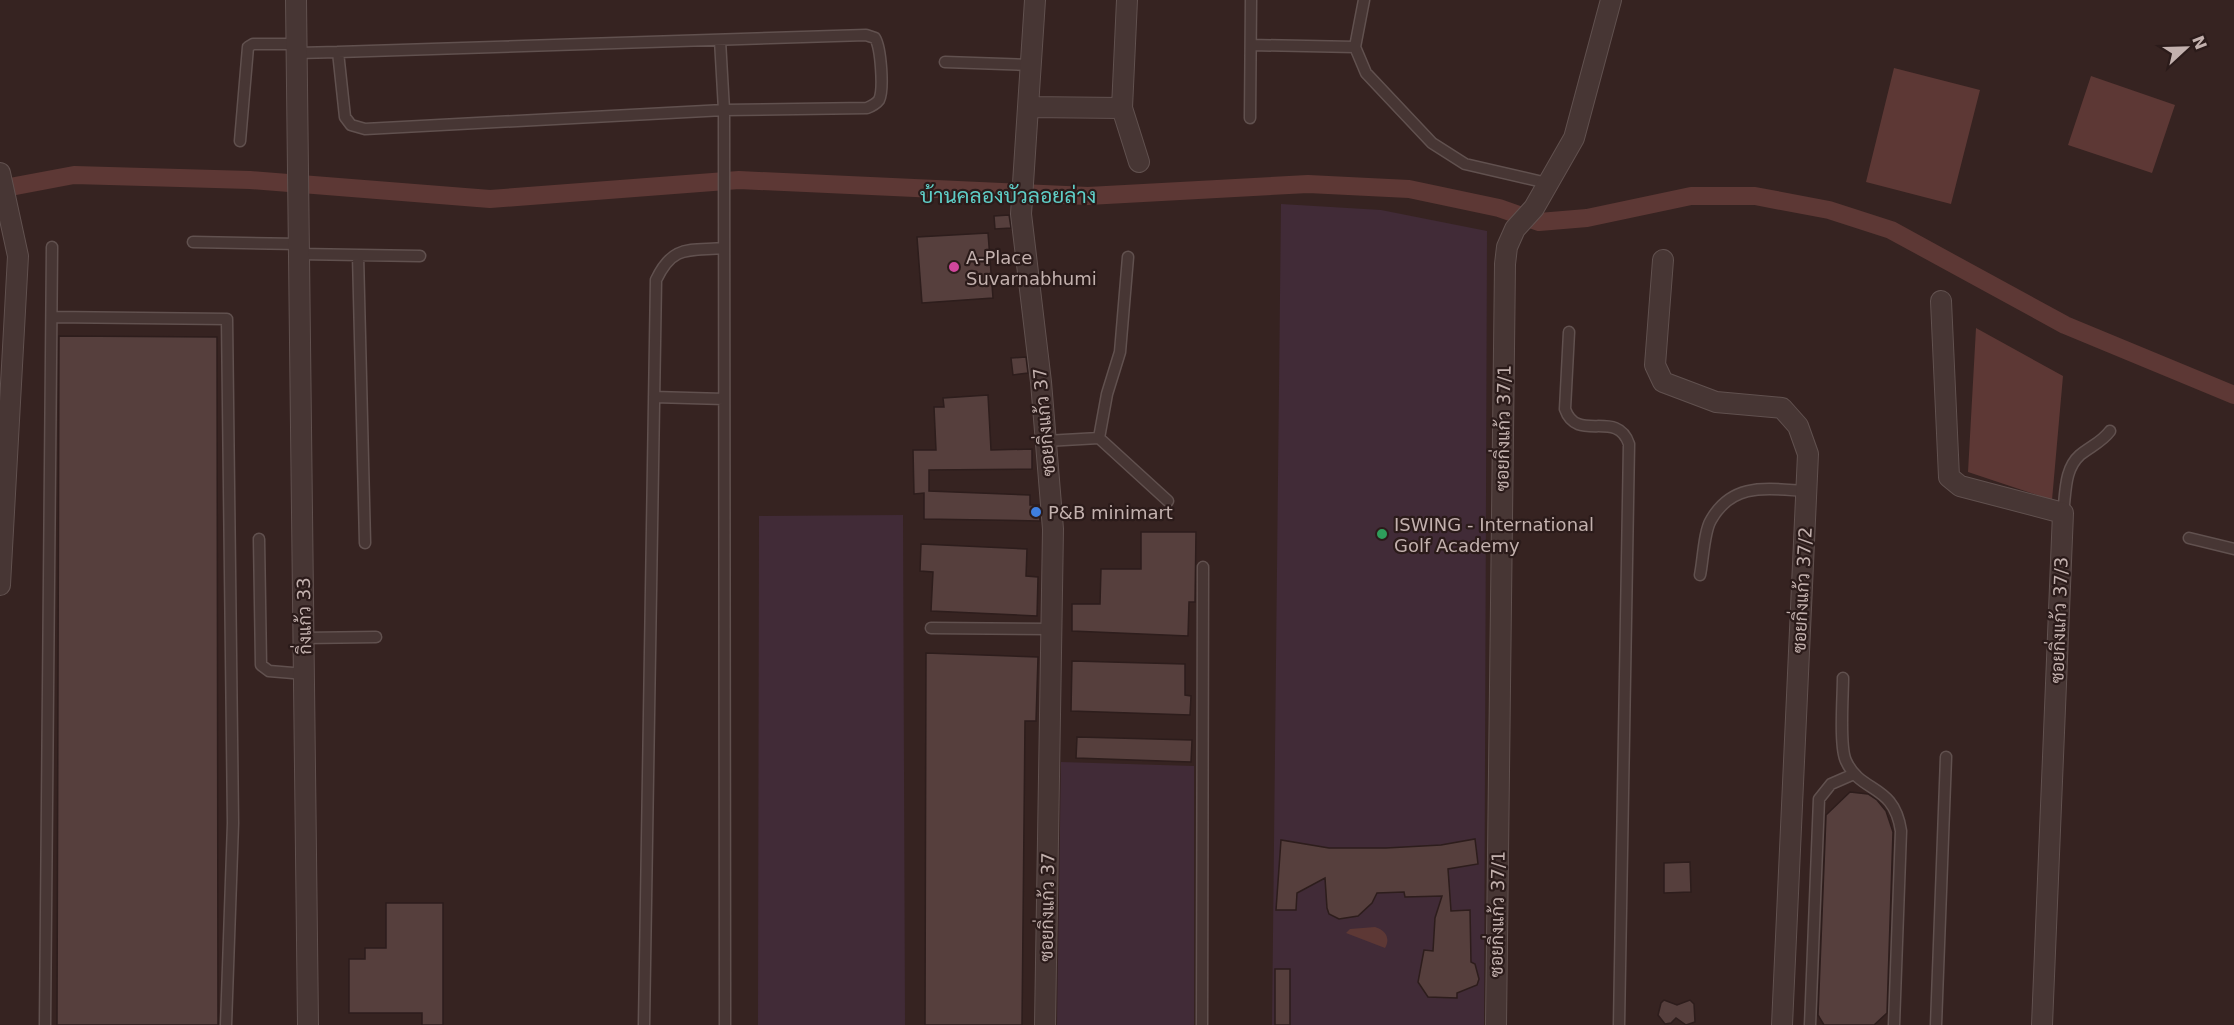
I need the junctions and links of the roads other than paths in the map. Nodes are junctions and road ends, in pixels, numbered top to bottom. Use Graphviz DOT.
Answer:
graph roads {
  1 [pos="296,0"];
  2 [pos="1035,0"];
  3 [pos="1127,0"];
  4 [pos="1251,0"];
  5 [pos="1364,0"];
  6 [pos="1611,0"];
  7 [pos="720,40"];
  8 [pos="1251,45"];
  9 [pos="1355,47"];
  10 [pos="297,49"];
  11 [pos="338,52"];
  12 [pos="945,62"];
  13 [pos="1031,65"];
  14 [pos="1028,107"];
  15 [pos="1122,108"];
  16 [pos="723,110"];
  17 [pos="1250,118"];
  18 [pos="240,141"];
  19 [pos="1139,162"];
  20 [pos="0,173"];
  21 [pos="1547,183"];
  22 [pos="193,242"];
  23 [pos="52,247"];
  24 [pos="724,248"];
  25 [pos="300,249"];
  26 [pos="358,255"];
  27 [pos="420,256"];
  28 [pos="1128,257"];
  29 [pos="1663,260"];
  30 [pos="1941,301"];
  31 [pos="51,317"];
  32 [pos="1569,332"];
  33 [pos="654,397"];
  34 [pos="724,399"];
  35 [pos="2110,431"];
  36 [pos="1099,438"];
  37 [pos="1046,441"];
  38 [pos="1806,491"];
  39 [pos="1168,501"];
  40 [pos="2063,513"];
  41 [pos="259,538"];
  42 [pos="2189,538"];
  43 [pos="365,543"];
  44 [pos="2234,549"];
  45 [pos="1203,567"];
  46 [pos="1700,575"];
  47 [pos="0,585"];
  48 [pos="931,628"];
  49 [pos="1051,629"];
  50 [pos="376,636"];
  51 [pos="304,638"];
  52 [pos="305,674"];
  53 [pos="1843,678"];
  54 [pos="1946,757"];
  55 [pos="1854,774"];
  56 [pos="45,1025"];
  57 [pos="226,1025"];
  58 [pos="309,1025"];
  59 [pos="644,1025"];
  60 [pos="725,1025"];
  61 [pos="1045,1025"];
  62 [pos="1202,1025"];
  63 [pos="1496,1025"];
  64 [pos="1618,1025"];
  65 [pos="1782,1025"];
  66 [pos="1810,1025"];
  67 [pos="1894,1025"];
  68 [pos="1936,1025"];
  69 [pos="2042,1025"];
  1 -- 10 [label="street, กิ่งแก้ว 33"];
  2 -- 13 [label="street, ซอยกิ่งแก้ว 37"];
  3 -- 15 [label="street"];
  4 -- 8 [label="lane"];
  5 -- 9 [label="lane"];
  6 -- 21 [label="street, ซอยกิ่งแก้ว 37/1"];
  7 -- 11 [label="lane"];
  7 -- 16 [label="lane"];
  7 -- 16 [label="lane"];
  8 -- 9 [label="lane"];
  8 -- 17 [label="lane"];
  9 -- 21 [label="lane"];
  10 -- 11 [label="lane"];
  10 -- 18 [label="lane"];
  10 -- 25 [label="street, กิ่งแก้ว 33"];
  11 -- 16 [label="lane"];
  12 -- 13 [label="lane"];
  13 -- 14 [label="street, ซอยกิ่งแก้ว 37"];
  14 -- 15 [label="street"];
  14 -- 37 [label="street, ซอยกิ่งแก้ว 37"];
  15 -- 19 [label="street"];
  16 -- 24 [label="lane"];
  20 -- 47 [label="street"];
  21 -- 63 [label="street, ซอยกิ่งแก้ว 37/1"];
  22 -- 25 [label="lane"];
  23 -- 31 [label="lane"];
  24 -- 33 [label="lane"];
  24 -- 34 [label="lane"];
  25 -- 26 [label="lane"];
  25 -- 51 [label="street, กิ่งแก้ว 33"];
  26 -- 27 [label="lane"];
  26 -- 43 [label="lane"];
  28 -- 36 [label="lane"];
  29 -- 38 [label="street, ซอยกิ่งแก้ว 37/2"];
  30 -- 40 [label="street"];
  31 -- 56 [label="lane"];
  31 -- 57 [label="lane"];
  32 -- 64 [label="lane"];
  33 -- 34 [label="lane"];
  33 -- 59 [label="lane"];
  34 -- 60 [label="lane"];
  35 -- 40 [label="lane"];
  36 -- 37 [label="lane"];
  36 -- 39 [label="lane"];
  37 -- 49 [label="street, ซอยกิ่งแก้ว 37"];
  38 -- 46 [label="lane"];
  38 -- 65 [label="street, ซอยกิ่งแก้ว 37/2"];
  40 -- 69 [label="street, ซอยกิ่งแก้ว 37/3"];
  41 -- 52 [label="lane"];
  42 -- 44 [label="lane"];
  45 -- 62 [label="lane"];
  48 -- 49 [label="lane"];
  49 -- 61 [label="street, ซอยกิ่งแก้ว 37"];
  50 -- 51 [label="lane"];
  51 -- 52 [label="street, กิ่งแก้ว 33"];
  52 -- 58 [label="street, กิ่งแก้ว 33"];
  53 -- 55 [label="lane"];
  54 -- 68 [label="lane"];
  55 -- 66 [label="lane"];
  55 -- 67 [label="lane"];
}
